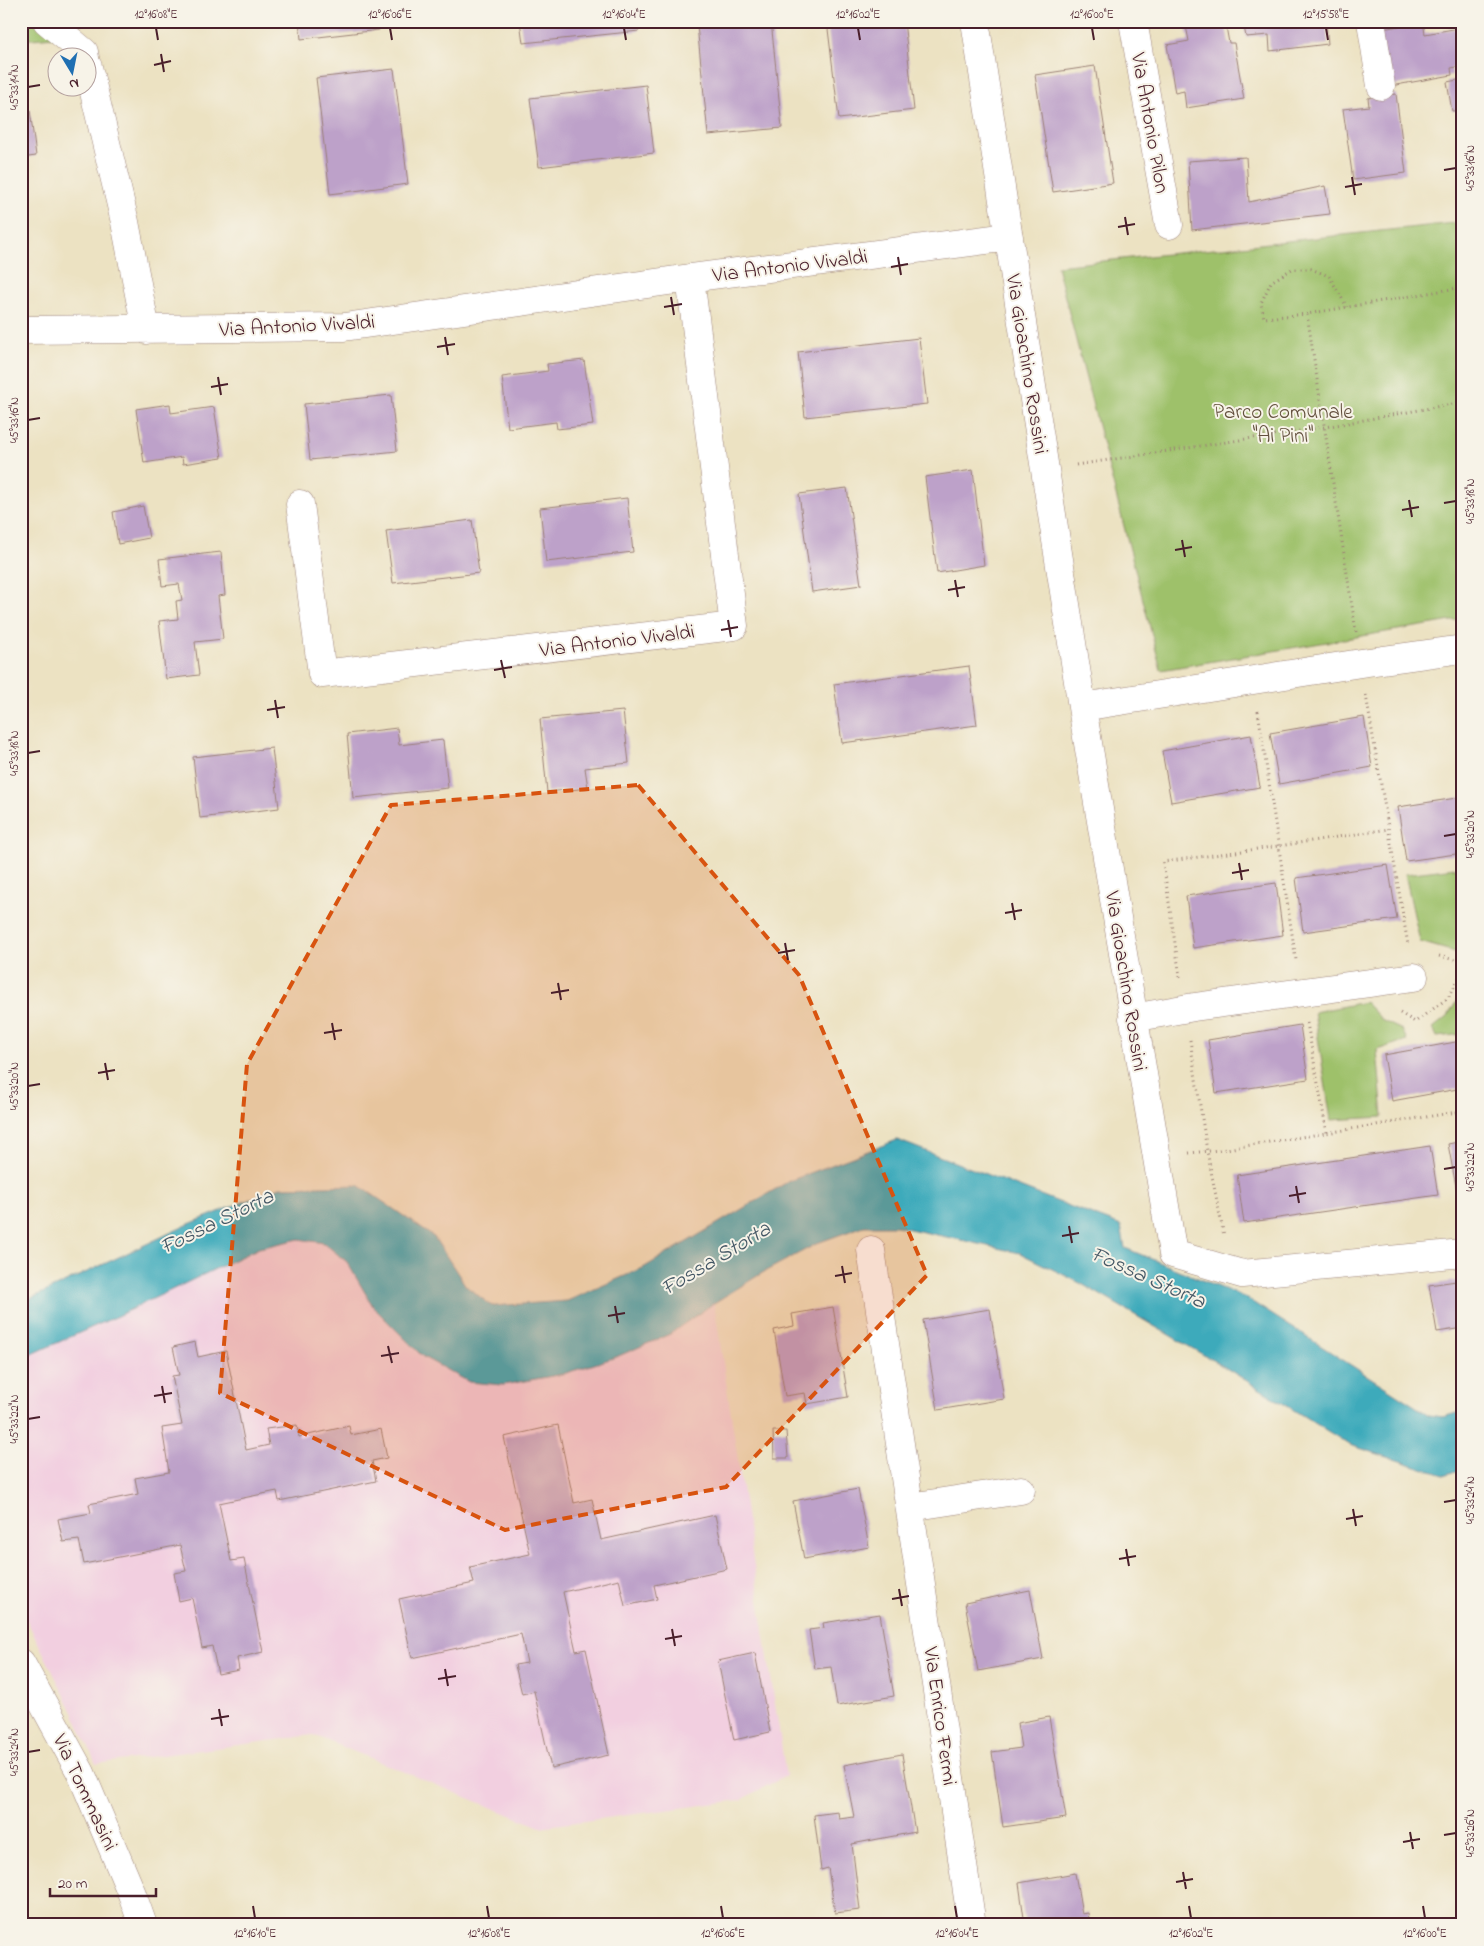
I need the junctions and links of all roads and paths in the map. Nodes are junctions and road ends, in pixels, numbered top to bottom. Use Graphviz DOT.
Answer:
graph roads {
  1 [pos="47,21"];
  2 [pos="975,21"];
  3 [pos="1133,21"];
  4 [pos="1371,21"];
  5 [pos="79,48"];
  6 [pos="1381,86"];
  7 [pos="95,98"];
  8 [pos="1169,225"];
  9 [pos="1009,238"];
  10 [pos="690,278"];
  11 [pos="1463,287"];
  12 [pos="1347,307"];
  13 [pos="1307,314"];
  14 [pos="21,330"];
  15 [pos="146,330"];
  16 [pos="1463,402"];
  17 [pos="1325,427"];
  18 [pos="1045,470"];
  19 [pos="300,504"];
  20 [pos="1463,649"];
  21 [pos="1361,663"];
  22 [pos="1082,707"];
  23 [pos="1260,722"];
  24 [pos="1409,948"];
  25 [pos="1436,955"];
  26 [pos="1463,962"];
  27 [pos="1414,977"];
  28 [pos="1301,993"];
  29 [pos="1133,1018"];
  30 [pos="1463,1111"];
  31 [pos="1327,1133"];
  32 [pos="1156,1157"];
  33 [pos="871,1250"];
  34 [pos="1463,1253"];
  35 [pos="1022,1490"];
  36 [pos="910,1507"];
  37 [pos="21,1663"];
  38 [pos="143,1925"];
  39 [pos="972,1925"];
  1 -- 5 [label="street"];
  2 -- 9 [label="street, Via Gioachino Rossini"];
  3 -- 8 [label="street, Via Antonio Pilon"];
  4 -- 6 [label="street"];
  7 -- 15 [label="street"];
  9 -- 10 [label="street, Via Antonio Vivaldi"];
  9 -- 18 [label="street, Via Gioachino Rossini"];
  10 -- 15 [label="street, Via Antonio Vivaldi"];
  10 -- 19 [label="street, Via Antonio Vivaldi"];
  11 -- 12 [label="path"];
  12 -- 13 [label="path"];
  12 -- 13 [label="path"];
  13 -- 17 [label="path"];
  14 -- 15 [label="street, Via Antonio Vivaldi"];
  16 -- 17 [label="path"];
  17 -- 18 [label="path"];
  17 -- 21 [label="path"];
  18 -- 22 [label="street, Via Gioachino Rossini"];
  20 -- 21 [label="street"];
  21 -- 22 [label="street"];
  21 -- 24 [label="path"];
  22 -- 29 [label="street, Via Gioachino Rossini"];
  23 -- 28 [label="path"];
  25 -- 26 [label="path"];
  27 -- 28 [label="street"];
  28 -- 29 [label="street"];
  28 -- 31 [label="path"];
  29 -- 32 [label="street, Via Gioachino Rossini"];
  30 -- 31 [label="path"];
  31 -- 32 [label="path"];
  32 -- 34 [label="street, Via Gioachino Rossini"];
  33 -- 36 [label="street, Via Enrico Fermi"];
  35 -- 36 [label="street"];
  36 -- 39 [label="street, Via Enrico Fermi"];
  37 -- 38 [label="street, Via Tommasini"];
}
